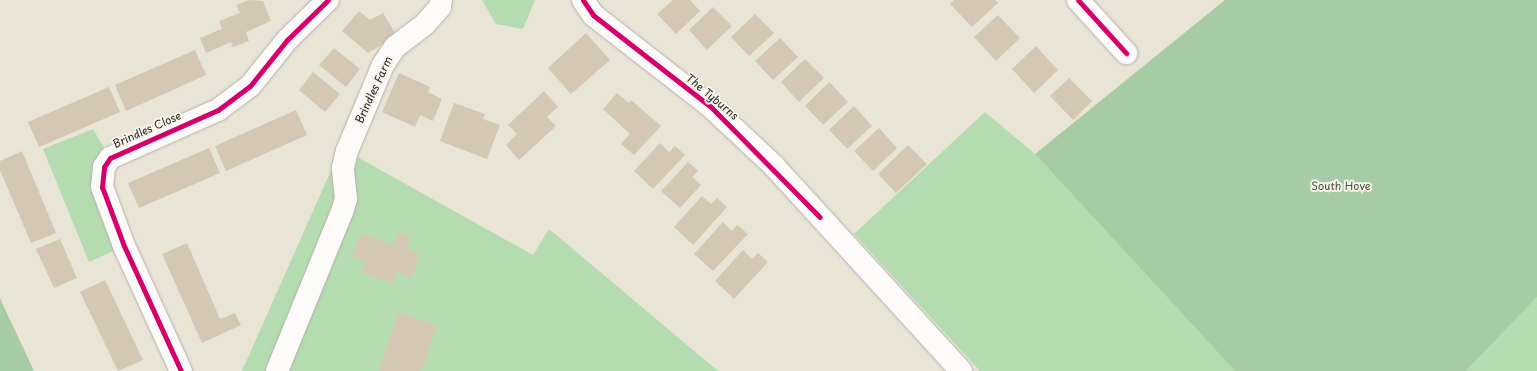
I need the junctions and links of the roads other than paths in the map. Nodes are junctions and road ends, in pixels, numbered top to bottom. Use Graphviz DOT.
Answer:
graph roads {
  1 [pos="328,0"];
  2 [pos="441,0"];
  3 [pos="583,0"];
  4 [pos="1078,0"];
  5 [pos="1126,53"];
  6 [pos="181,371"];
  7 [pos="277,371"];
  8 [pos="961,371"];
  1 -- 6 [label="street, Brindles Close"];
  2 -- 7 [label="street, Brindles Farm"];
  3 -- 8 [label="street, The Tyburns"];
  4 -- 5 [label="street"];
}
